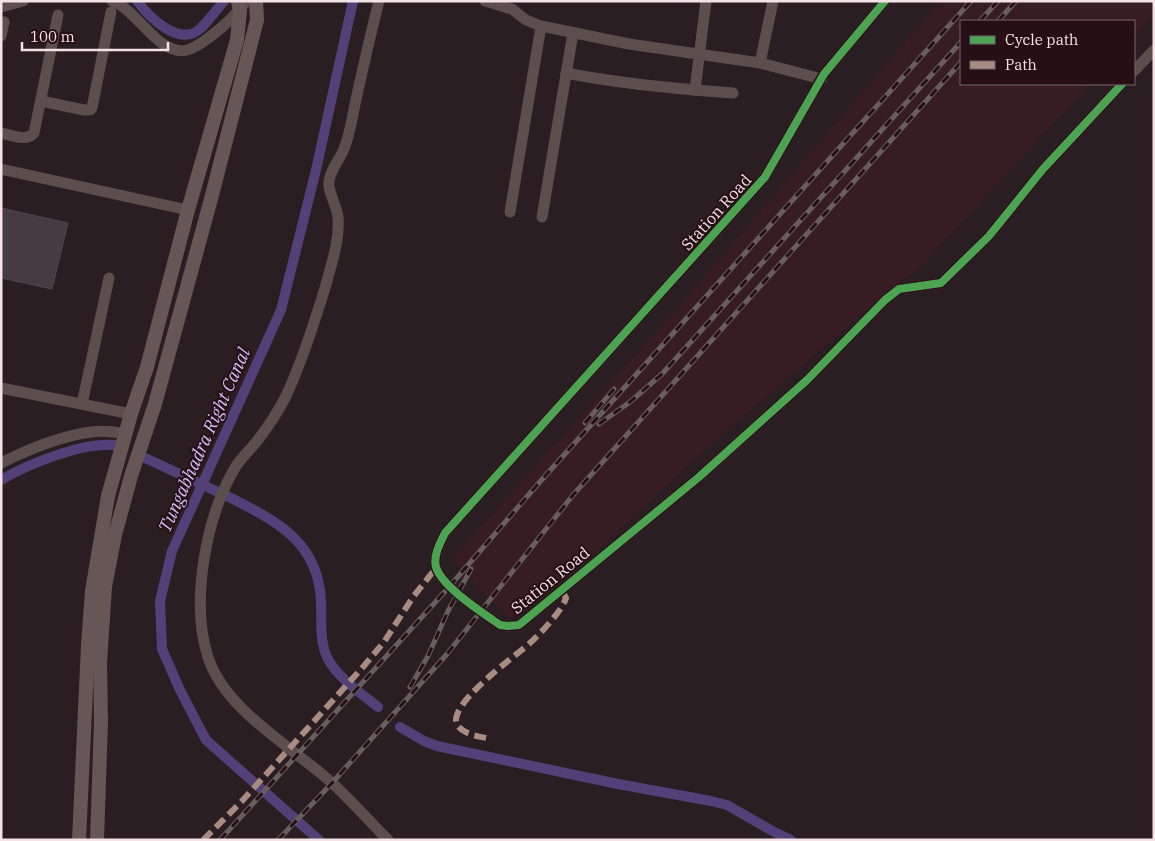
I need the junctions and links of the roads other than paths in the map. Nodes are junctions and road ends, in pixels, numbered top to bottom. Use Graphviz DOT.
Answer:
graph roads {
  1 [pos="23,1"];
  2 [pos="256,1"];
  3 [pos="379,1"];
  4 [pos="485,1"];
  5 [pos="706,1"];
  6 [pos="773,1"];
  7 [pos="884,1"];
  8 [pos="241,5"];
  9 [pos="1,6"];
  10 [pos="112,7"];
  11 [pos="58,15"];
  12 [pos="4,22"];
  13 [pos="541,26"];
  14 [pos="573,33"];
  15 [pos="1,36"];
  16 [pos="1154,50"];
  17 [pos="700,55"];
  18 [pos="760,63"];
  19 [pos="1135,70"];
  20 [pos="566,73"];
  21 [pos="822,79"];
  22 [pos="1121,85"];
  23 [pos="696,90"];
  24 [pos="733,93"];
  25 [pos="41,101"];
  26 [pos="1,133"];
  27 [pos="1,169"];
  28 [pos="188,210"];
  29 [pos="510,212"];
  30 [pos="542,217"];
  31 [pos="109,278"];
  32 [pos="1,388"];
  33 [pos="82,404"];
  34 [pos="131,414"];
  35 [pos="126,434"];
  36 [pos="1,463"];
  37 [pos="79,840"];
  38 [pos="97,840"];
  39 [pos="388,840"];
  1 -- 9 [label="street"];
  2 -- 38 [label="main road"];
  3 -- 39 [label="street"];
  4 -- 13 [label="street"];
  5 -- 17 [label="street"];
  6 -- 18 [label="street"];
  7 -- 21 [label="street, Station Road"];
  8 -- 10 [label="street"];
  8 -- 28 [label="main road"];
  10 -- 25 [label="street"];
  11 -- 25 [label="street"];
  12 -- 15 [label="street"];
  13 -- 14 [label="street"];
  13 -- 29 [label="street"];
  14 -- 17 [label="street"];
  14 -- 20 [label="street"];
  16 -- 19 [label="street"];
  17 -- 18 [label="street"];
  17 -- 23 [label="street"];
  18 -- 21 [label="street"];
  20 -- 23 [label="street"];
  20 -- 30 [label="street"];
  21 -- 22 [label="street, Station Road"];
  23 -- 24 [label="street"];
  25 -- 26 [label="street"];
  27 -- 28 [label="street"];
  28 -- 34 [label="main road"];
  31 -- 33 [label="street"];
  32 -- 33 [label="street"];
  33 -- 34 [label="street"];
  34 -- 35 [label="main road"];
  35 -- 36 [label="street"];
  35 -- 37 [label="main road"];
}
